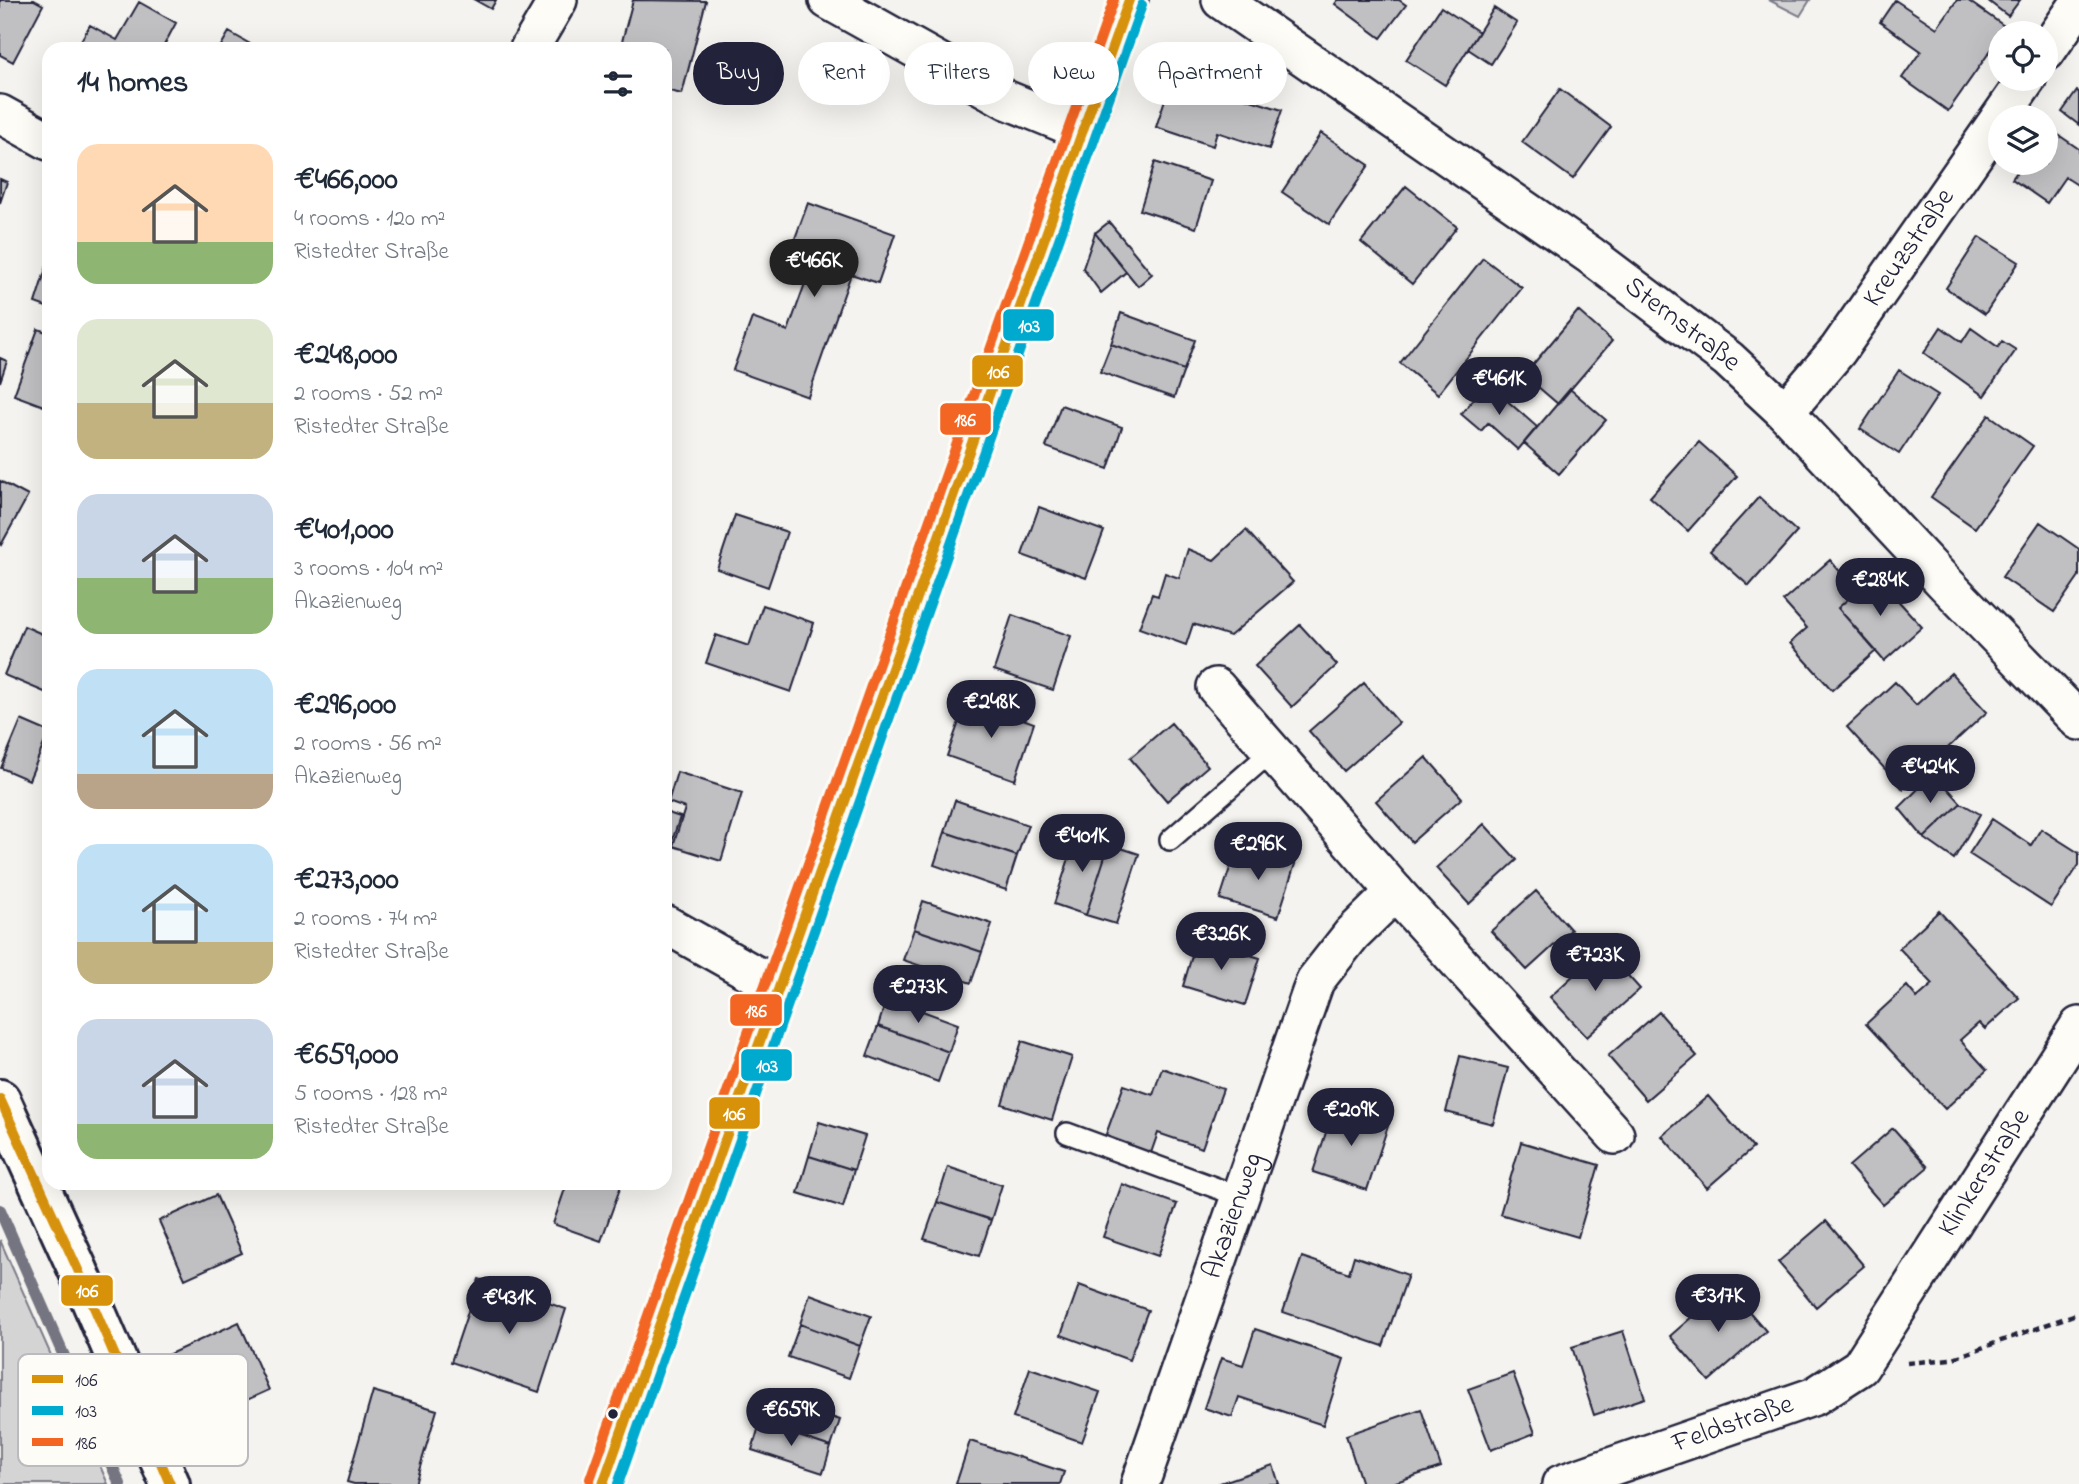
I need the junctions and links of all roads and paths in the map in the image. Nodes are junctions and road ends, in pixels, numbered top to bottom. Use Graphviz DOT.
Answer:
graph roads {
  1 [pos="558,0"];
  2 [pos="828,0"];
  3 [pos="1129,0"];
  4 [pos="1221,0"];
  5 [pos="2079,4"];
  6 [pos="2058,34"];
  7 [pos="532,42"];
  8 [pos="2019,91"];
  9 [pos="0,114"];
  10 [pos="1083,131"];
  11 [pos="42,137"];
  12 [pos="1785,412"];
  13 [pos="1216,687"];
  14 [pos="2079,721"];
  15 [pos="1272,751"];
  16 [pos="1170,841"];
  17 [pos="1395,892"];
  18 [pos="672,928"];
  19 [pos="778,985"];
  20 [pos="2079,1026"];
  21 [pos="0,1099"];
  22 [pos="1067,1133"];
  23 [pos="1615,1135"];
  24 [pos="1241,1197"];
  25 [pos="2079,1313"];
  26 [pos="1892,1319"];
  27 [pos="114,1354"];
  28 [pos="1860,1367"];
  29 [pos="162,1466"];
  30 [pos="170,1484"];
  31 [pos="603,1484"];
  32 [pos="1140,1484"];
  33 [pos="1561,1484"];
  1 -- 7 [label="street"];
  2 -- 10 [label="street"];
  3 -- 10 [label="street"];
  4 -- 12 [label="street, Sternstraße"];
  5 -- 6 [label="street"];
  8 -- 12 [label="street, Kreuzstraße"];
  9 -- 11 [label="street"];
  10 -- 19 [label="street"];
  12 -- 14 [label="street, Sternstraße"];
  13 -- 15 [label="street"];
  15 -- 16 [label="lane"];
  15 -- 17 [label="street"];
  17 -- 23 [label="street"];
  17 -- 24 [label="street, Akazienweg"];
  18 -- 19 [label="street"];
  19 -- 31 [label="street"];
  20 -- 26 [label="street, Klinkerstraße"];
  21 -- 27 [label="street"];
  22 -- 24 [label="lane"];
  24 -- 32 [label="street, Akazienweg"];
  25 -- 28 [label="path"];
  26 -- 28 [label="street, Feldstraße"];
  28 -- 33 [label="street, Feldstraße"];
  29 -- 30 [label="street"];
}
